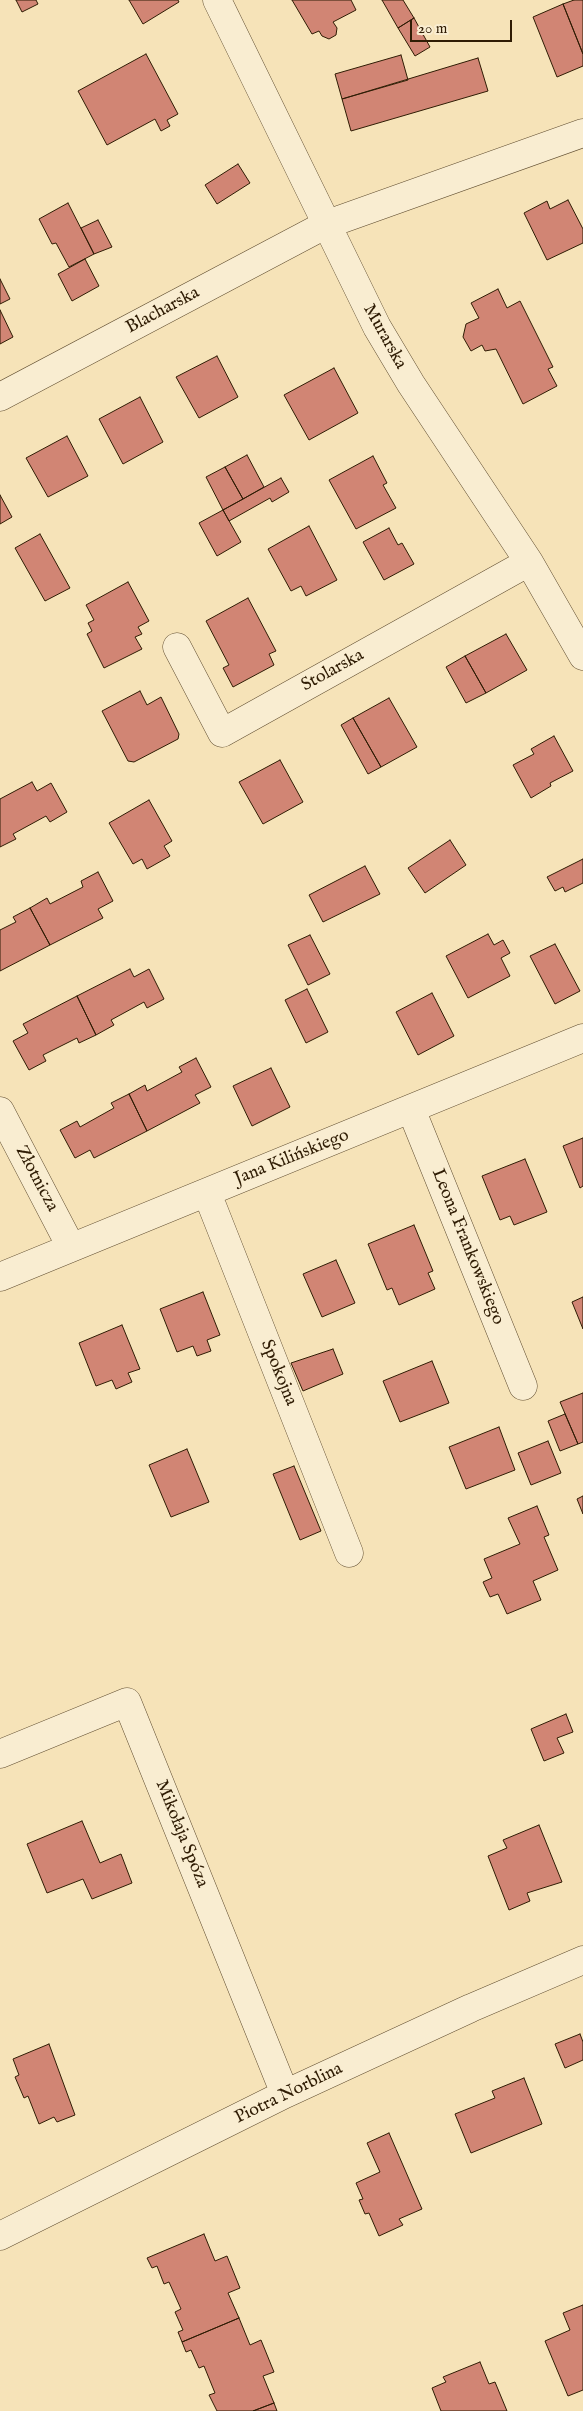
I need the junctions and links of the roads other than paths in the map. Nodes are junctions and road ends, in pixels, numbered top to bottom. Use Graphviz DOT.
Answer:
graph roads {
  1 [pos="217,0"];
  2 [pos="583,133"];
  3 [pos="325,225"];
  4 [pos="0,396"];
  5 [pos="529,562"];
  6 [pos="177,647"];
  7 [pos="583,656"];
  8 [pos="583,1038"];
  9 [pos="411,1109"];
  10 [pos="0,1111"];
  11 [pos="207,1193"];
  12 [pos="71,1247"];
  13 [pos="0,1277"];
  14 [pos="523,1386"];
  15 [pos="350,1553"];
  16 [pos="0,1754"];
  17 [pos="583,1960"];
  18 [pos="285,2094"];
  19 [pos="0,2236"];
  1 -- 3 [label="street, Murarska"];
  2 -- 3 [label="street, Blacharska"];
  3 -- 4 [label="street, Blacharska"];
  3 -- 5 [label="street, Murarska"];
  5 -- 6 [label="street, Stolarska"];
  5 -- 7 [label="street, Murarska"];
  8 -- 9 [label="street, Jana Kilińskiego"];
  9 -- 11 [label="street, Jana Kilińskiego"];
  9 -- 14 [label="street, Leona Frankowskiego"];
  10 -- 12 [label="street, Złotnicza"];
  11 -- 12 [label="street, Jana Kilińskiego"];
  11 -- 15 [label="street, Spokojna"];
  12 -- 13 [label="street, Jana Kilińskiego"];
  16 -- 18 [label="street, Mikołaja Spóza"];
  17 -- 18 [label="street, Piotra Norblina"];
  18 -- 19 [label="street, Piotra Norblina"];
}
